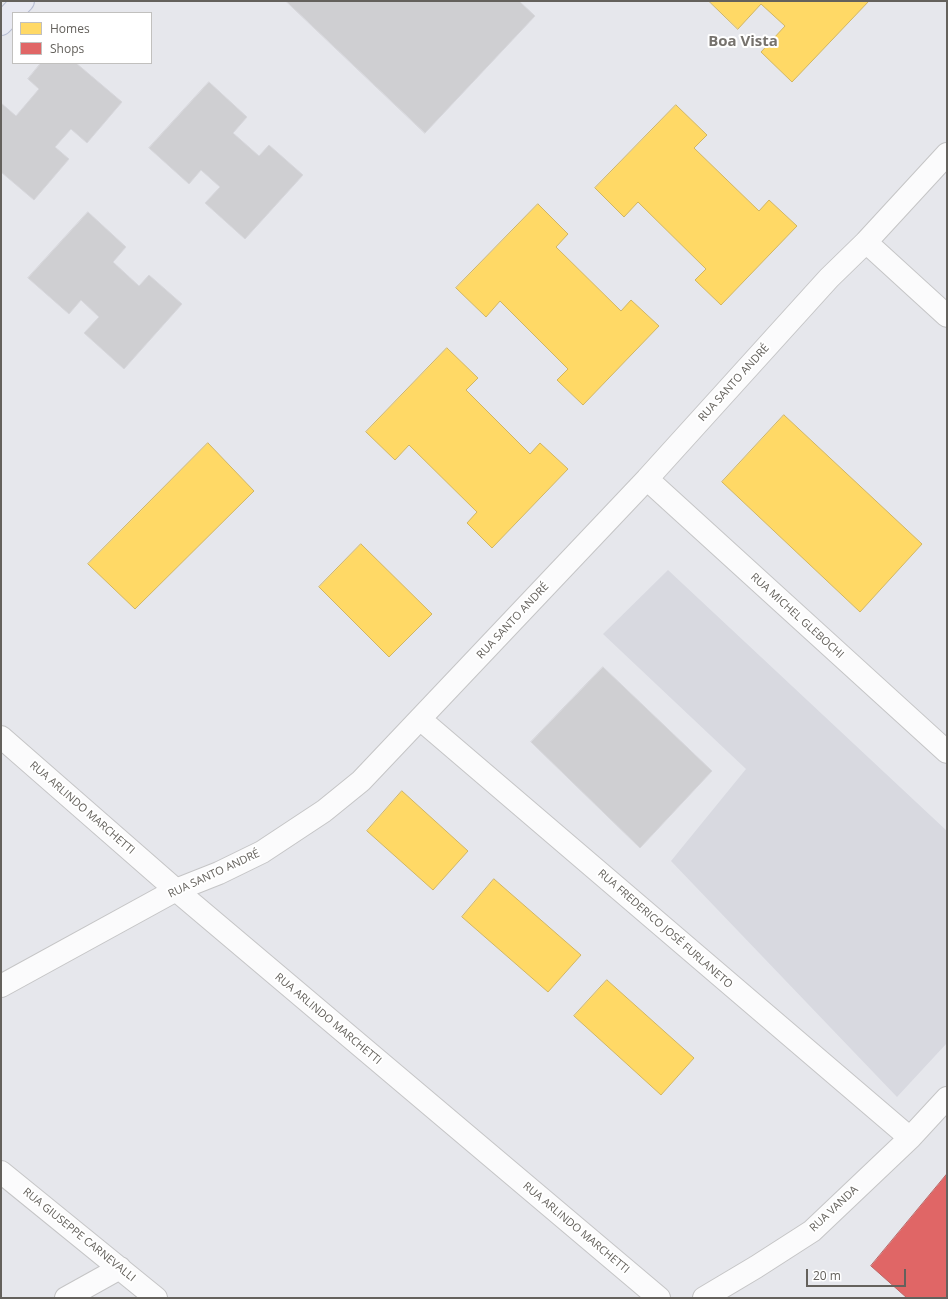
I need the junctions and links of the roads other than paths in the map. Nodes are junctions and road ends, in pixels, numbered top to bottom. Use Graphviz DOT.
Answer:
graph roads {
  1 [pos="23,1"];
  2 [pos="12,12"];
  3 [pos="12,12"];
  4 [pos="1,24"];
  5 [pos="947,154"];
  6 [pos="866,242"];
  7 [pos="947,316"];
  8 [pos="646,479"];
  9 [pos="420,719"];
  10 [pos="1,737"];
  11 [pos="947,752"];
  12 [pos="176,890"];
  13 [pos="1,986"];
  14 [pos="947,1098"];
  15 [pos="910,1138"];
  16 [pos="1,1172"];
  17 [pos="120,1268"];
  18 [pos="66,1298"];
  19 [pos="156,1298"];
  20 [pos="659,1298"];
  21 [pos="704,1298"];
  1 -- 3 [label="main road"];
  2 -- 4 [label="main road"];
  5 -- 6 [label="street, RUA SANTO ANDRÉ"];
  6 -- 7 [label="street"];
  6 -- 8 [label="street, RUA SANTO ANDRÉ"];
  8 -- 9 [label="street, RUA SANTO ANDRÉ"];
  8 -- 11 [label="street, RUA MICHEL GLEBOCHI"];
  9 -- 12 [label="street, RUA SANTO ANDRÉ"];
  9 -- 15 [label="street, RUA FREDERICO JOSÉ FURLANETO"];
  10 -- 12 [label="street, RUA ARLINDO MARCHETTI"];
  12 -- 13 [label="street, RUA SANTO ANDRÉ"];
  12 -- 20 [label="street, RUA ARLINDO MARCHETTI"];
  14 -- 15 [label="street, RUA VANDA"];
  15 -- 21 [label="street, RUA VANDA"];
  16 -- 17 [label="street, RUA GIUSEPPE CARNEVALLI"];
  17 -- 18 [label="street"];
  17 -- 19 [label="street, RUA GIUSEPPE CARNEVALLI"];
}
